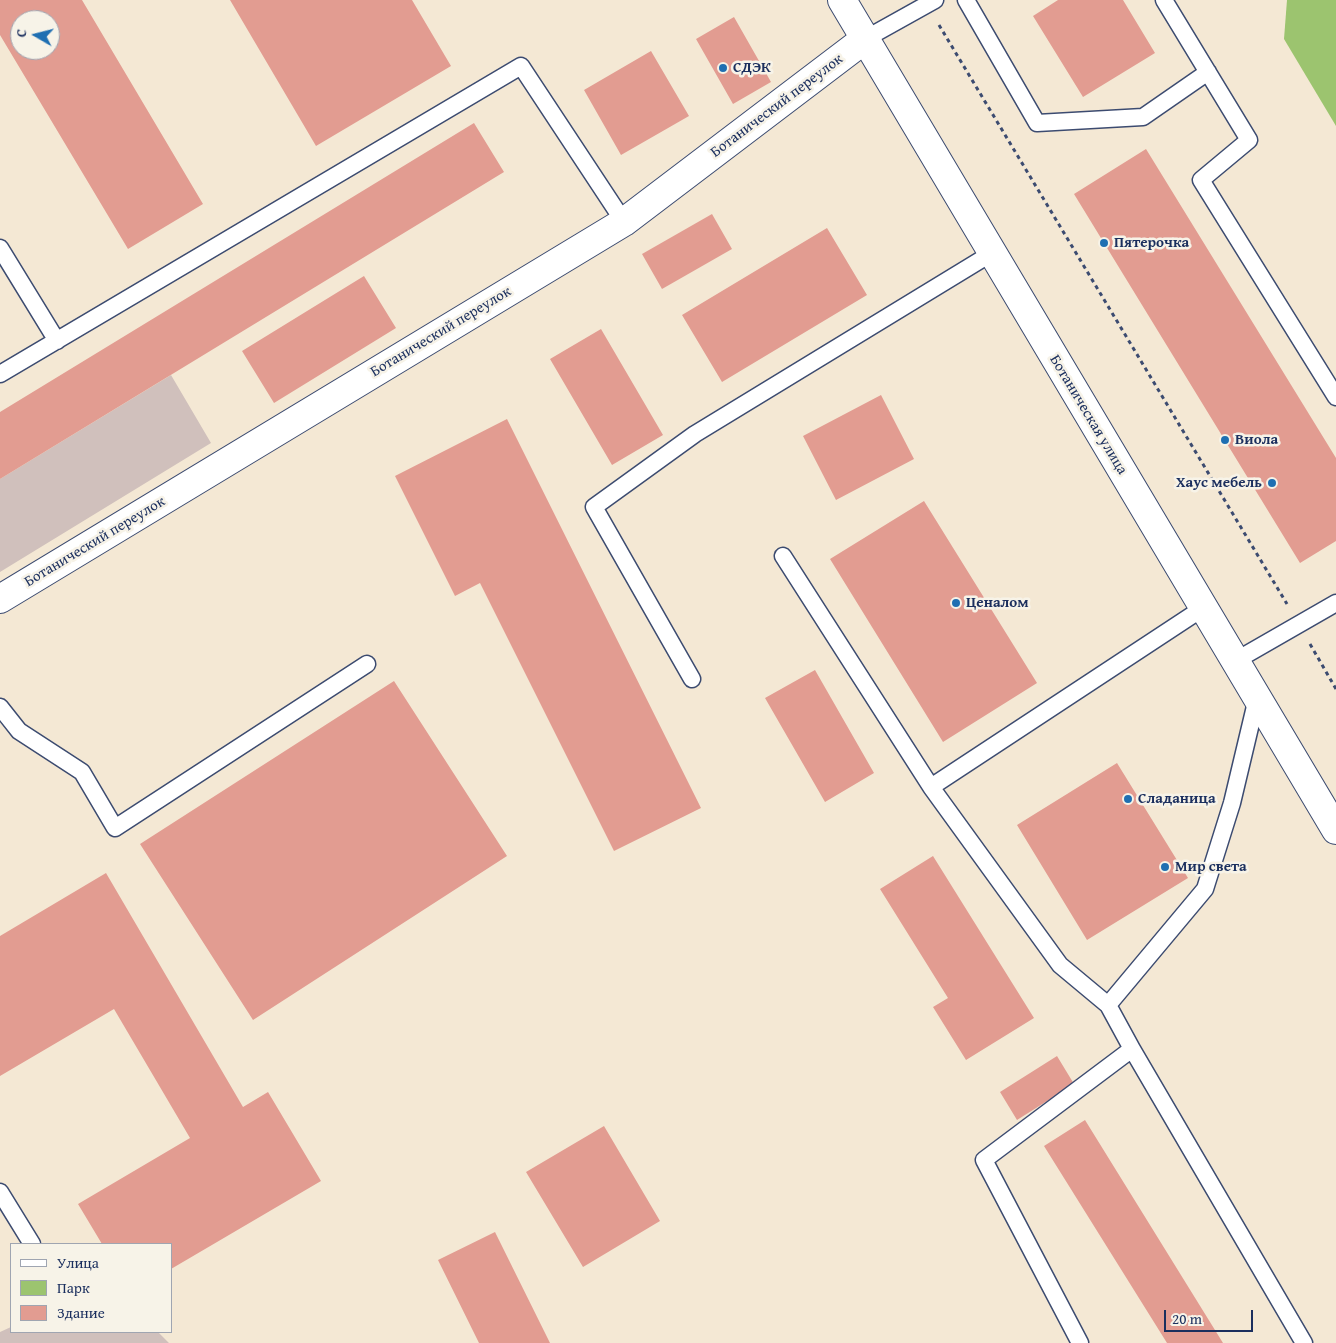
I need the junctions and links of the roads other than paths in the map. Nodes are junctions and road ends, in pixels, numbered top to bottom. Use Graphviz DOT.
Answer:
graph roads {
  1 [pos="842,0"];
  2 [pos="966,0"];
  3 [pos="1164,0"];
  4 [pos="931,2"];
  5 [pos="864,39"];
  6 [pos="1208,72"];
  7 [pos="624,222"];
  8 [pos="0,248"];
  9 [pos="992,253"];
  10 [pos="56,341"];
  11 [pos="0,374"];
  12 [pos="1336,397"];
  13 [pos="783,556"];
  14 [pos="0,599"];
  15 [pos="1336,603"];
  16 [pos="1203,608"];
  17 [pos="1235,661"];
  18 [pos="367,664"];
  19 [pos="692,679"];
  20 [pos="1257,698"];
  21 [pos="0,707"];
  22 [pos="931,787"];
  23 [pos="1333,817"];
  24 [pos="1108,1005"];
  25 [pos="1132,1049"];
  26 [pos="0,1192"];
  27 [pos="31,1243"];
  28 [pos="1080,1343"];
  29 [pos="1304,1343"];
  1 -- 5 [label="street, Ботаническая улица"];
  2 -- 6 [label="lane"];
  3 -- 6 [label="lane"];
  4 -- 5 [label="lane"];
  5 -- 7 [label="street, Ботанический переулок"];
  5 -- 9 [label="street, Ботаническая улица"];
  6 -- 12 [label="lane"];
  7 -- 10 [label="lane"];
  7 -- 14 [label="street, Ботанический переулок"];
  8 -- 10 [label="lane"];
  9 -- 16 [label="street, Ботаническая улица"];
  9 -- 19 [label="lane"];
  10 -- 11 [label="lane"];
  13 -- 22 [label="lane"];
  15 -- 17 [label="lane"];
  16 -- 17 [label="street, Ботаническая улица"];
  16 -- 22 [label="lane"];
  17 -- 20 [label="street, Ботаническая улица"];
  18 -- 21 [label="lane"];
  20 -- 23 [label="street, Ботаническая улица"];
  20 -- 24 [label="lane"];
  22 -- 24 [label="lane"];
  24 -- 25 [label="lane"];
  25 -- 28 [label="lane"];
  25 -- 29 [label="lane"];
  26 -- 27 [label="lane"];
}
